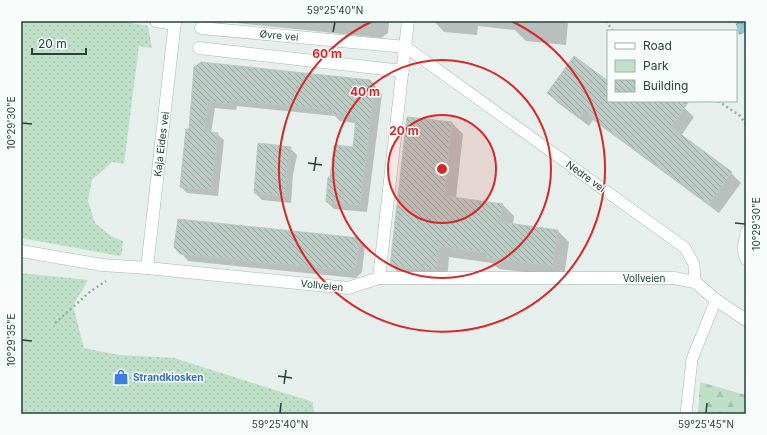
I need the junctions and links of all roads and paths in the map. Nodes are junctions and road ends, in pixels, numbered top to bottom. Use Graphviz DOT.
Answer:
graph roads {
  1 [pos="156,21"];
  2 [pos="408,21"];
  3 [pos="606,21"];
  4 [pos="175,23"];
  5 [pos="201,28"];
  6 [pos="612,30"];
  7 [pos="406,47"];
  8 [pos="199,48"];
  9 [pos="403,72"];
  10 [pos="720,102"];
  11 [pos="746,124"];
  12 [pos="746,232"];
  13 [pos="21,251"];
  14 [pos="746,260"];
  15 [pos="123,266"];
  16 [pos="146,268"];
  17 [pos="379,278"];
  18 [pos="695,282"];
  19 [pos="716,300"];
  20 [pos="746,320"];
  21 [pos="55,323"];
  22 [pos="686,414"];
  1 -- 4 [label="street"];
  2 -- 7 [label="street"];
  3 -- 6 [label="path"];
  4 -- 16 [label="street, Kaja Eides vei"];
  5 -- 7 [label="street, Øvre vei"];
  7 -- 9 [label="street"];
  7 -- 18 [label="lane, Nedre vei"];
  8 -- 9 [label="street"];
  9 -- 17 [label="street"];
  10 -- 11 [label="path"];
  12 -- 14 [label="lane"];
  13 -- 15 [label="street, Vollveien"];
  15 -- 16 [label="street, Vollveien"];
  15 -- 21 [label="path"];
  16 -- 17 [label="street, Vollveien"];
  17 -- 18 [label="street, Vollveien"];
  18 -- 19 [label="street"];
  19 -- 20 [label="street"];
  19 -- 22 [label="lane"];
}
